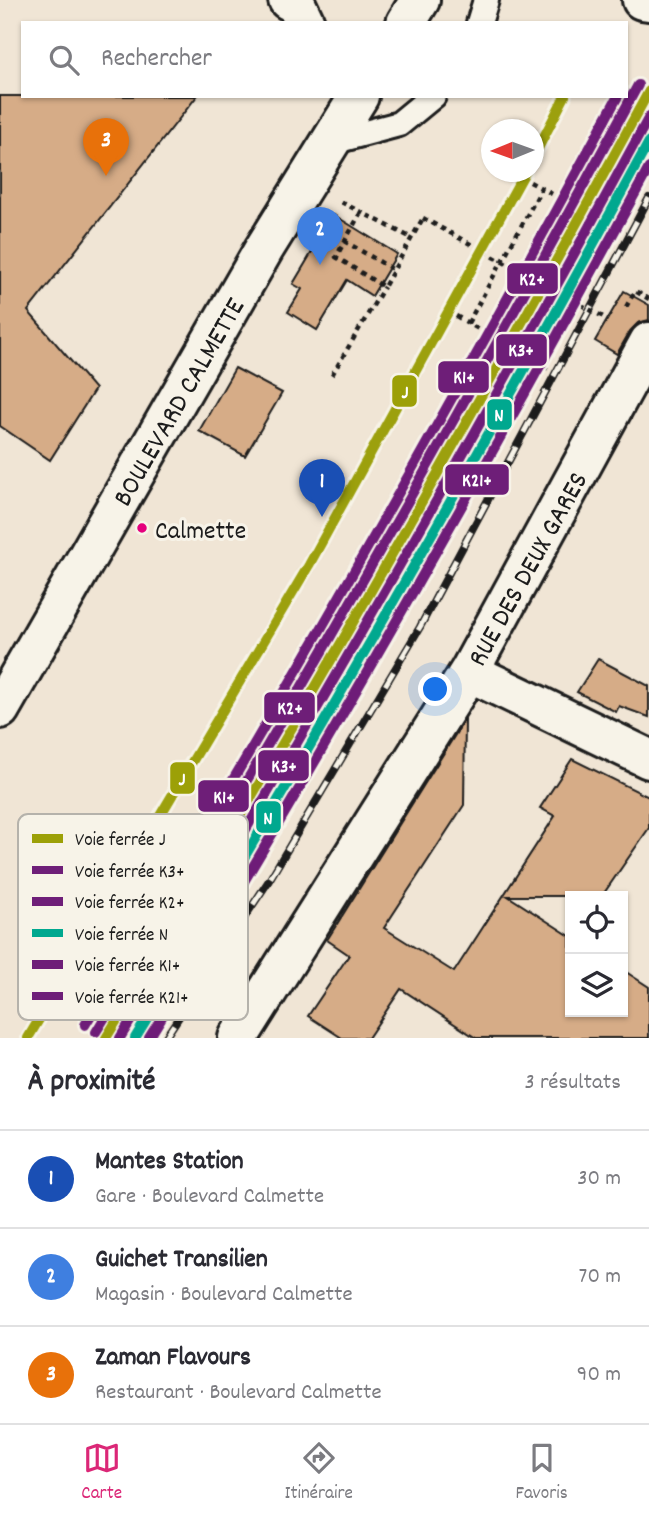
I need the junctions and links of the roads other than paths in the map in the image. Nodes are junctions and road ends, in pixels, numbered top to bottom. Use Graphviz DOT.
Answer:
graph roads {
  1 [pos="288,0"];
  2 [pos="420,0"];
  3 [pos="486,0"];
  4 [pos="642,0"];
  5 [pos="649,1"];
  6 [pos="304,21"];
  7 [pos="407,21"];
  8 [pos="480,21"];
  9 [pos="327,98"];
  10 [pos="358,98"];
  11 [pos="431,98"];
  12 [pos="328,143"];
  13 [pos="649,342"];
  14 [pos="469,672"];
  15 [pos="0,709"];
  16 [pos="649,759"];
  17 [pos="238,1038"];
  1 -- 6 [label="street"];
  2 -- 7 [label="street"];
  3 -- 8 [label="lane"];
  4 -- 5 [label="street"];
  9 -- 12 [label="street"];
  10 -- 12 [label="street, BOULEVARD CALMETTE"];
  11 -- 12 [label="lane"];
  12 -- 15 [label="street, BOULEVARD CALMETTE"];
  13 -- 14 [label="street, RUE DES DEUX GARES"];
  14 -- 16 [label="street"];
  14 -- 17 [label="street, RUE DES DEUX GARES"];
}
